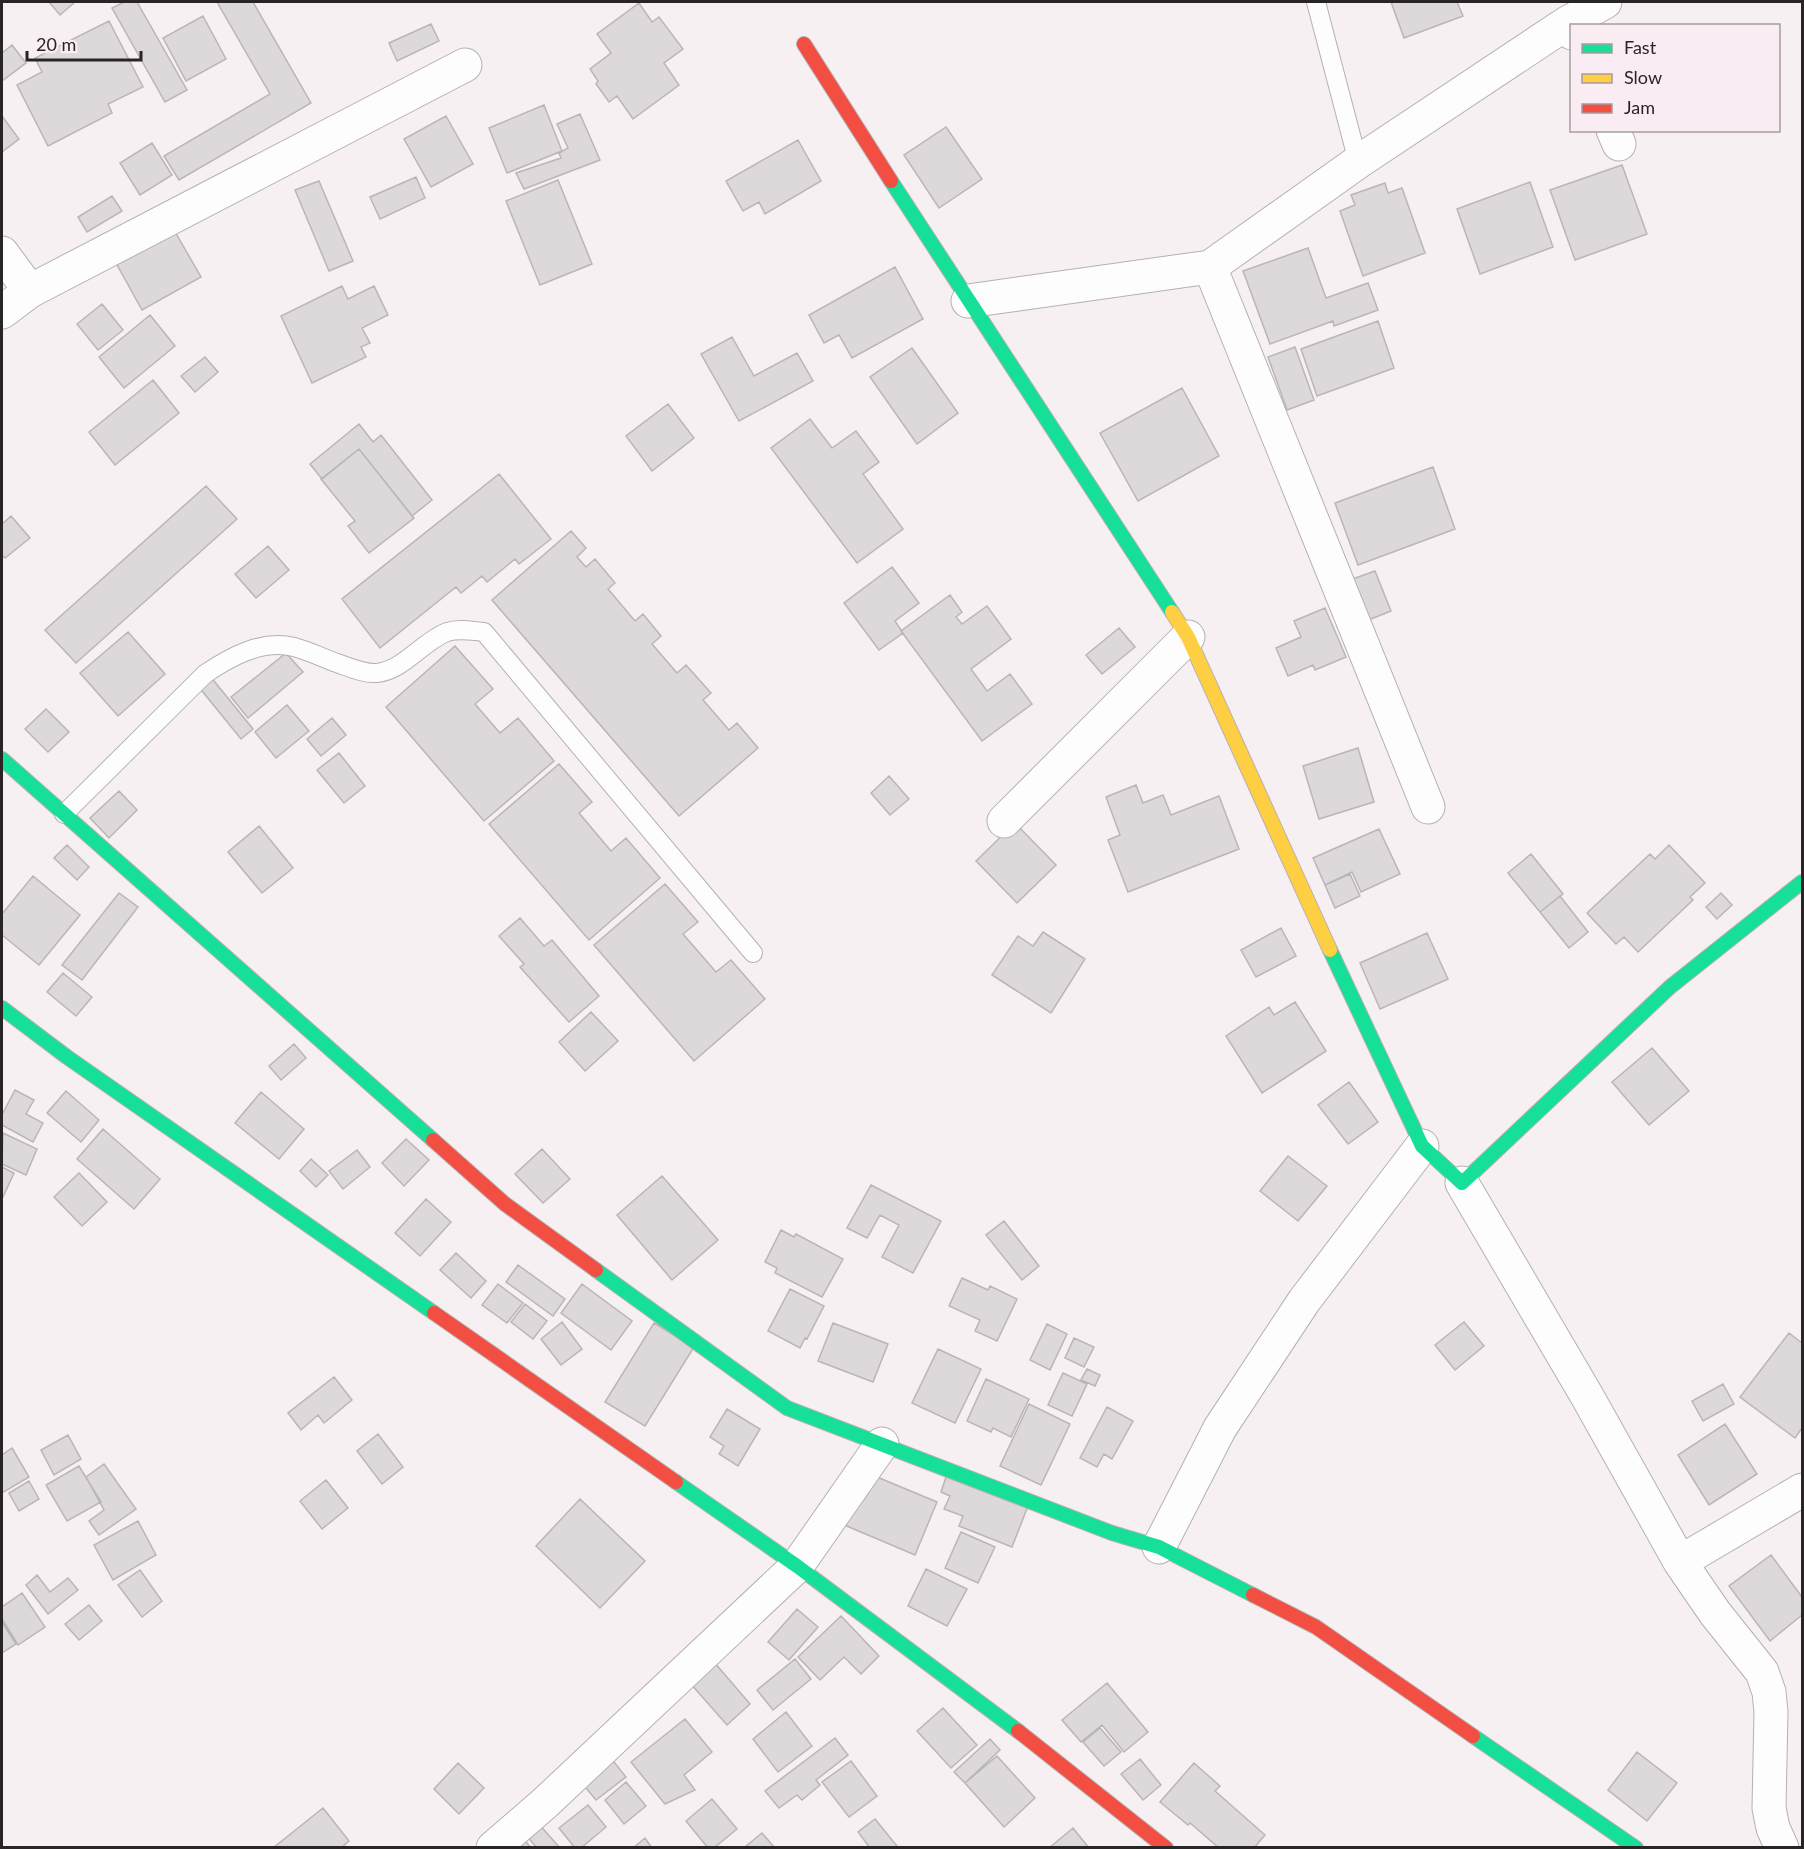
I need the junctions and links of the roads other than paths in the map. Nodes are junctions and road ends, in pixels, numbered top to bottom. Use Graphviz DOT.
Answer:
graph roads {
  1 [pos="1316,2"];
  2 [pos="1605,2"];
  3 [pos="1575,24"];
  4 [pos="1569,28"];
  5 [pos="804,44"];
  6 [pos="465,65"];
  7 [pos="1358,162"];
  8 [pos="2,253"];
  9 [pos="1210,267"];
  10 [pos="30,291"];
  11 [pos="968,301"];
  12 [pos="2,312"];
  13 [pos="1188,637"];
  14 [pos="2,759"];
  15 [pos="1428,807"];
  16 [pos="64,814"];
  17 [pos="1004,820"];
  18 [pos="1803,882"];
  19 [pos="753,953"];
  20 [pos="2,1008"];
  21 [pos="1422,1146"];
  22 [pos="1462,1183"];
  23 [pos="882,1444"];
  24 [pos="1803,1490"];
  25 [pos="1159,1547"];
  26 [pos="1680,1562"];
  27 [pos="797,1566"];
  28 [pos="493,1848"];
  29 [pos="1166,1848"];
  30 [pos="1636,1848"];
  31 [pos="1782,1848"];
  1 -- 7 [label="lane"];
  2 -- 3 [label="street"];
  4 -- 7 [label="street"];
  5 -- 11 [label="street"];
  6 -- 10 [label="street"];
  7 -- 9 [label="street"];
  8 -- 10 [label="street"];
  9 -- 11 [label="street"];
  9 -- 15 [label="street"];
  10 -- 12 [label="street"];
  11 -- 13 [label="street"];
  13 -- 17 [label="street"];
  13 -- 21 [label="street"];
  14 -- 16 [label="street"];
  16 -- 19 [label="lane"];
  16 -- 23 [label="street"];
  18 -- 22 [label="street"];
  20 -- 27 [label="street"];
  21 -- 22 [label="street"];
  21 -- 25 [label="street"];
  22 -- 26 [label="street"];
  23 -- 25 [label="street"];
  23 -- 27 [label="street"];
  24 -- 26 [label="street"];
  25 -- 30 [label="street"];
  26 -- 31 [label="street"];
  27 -- 28 [label="street"];
  27 -- 29 [label="street"];
}
